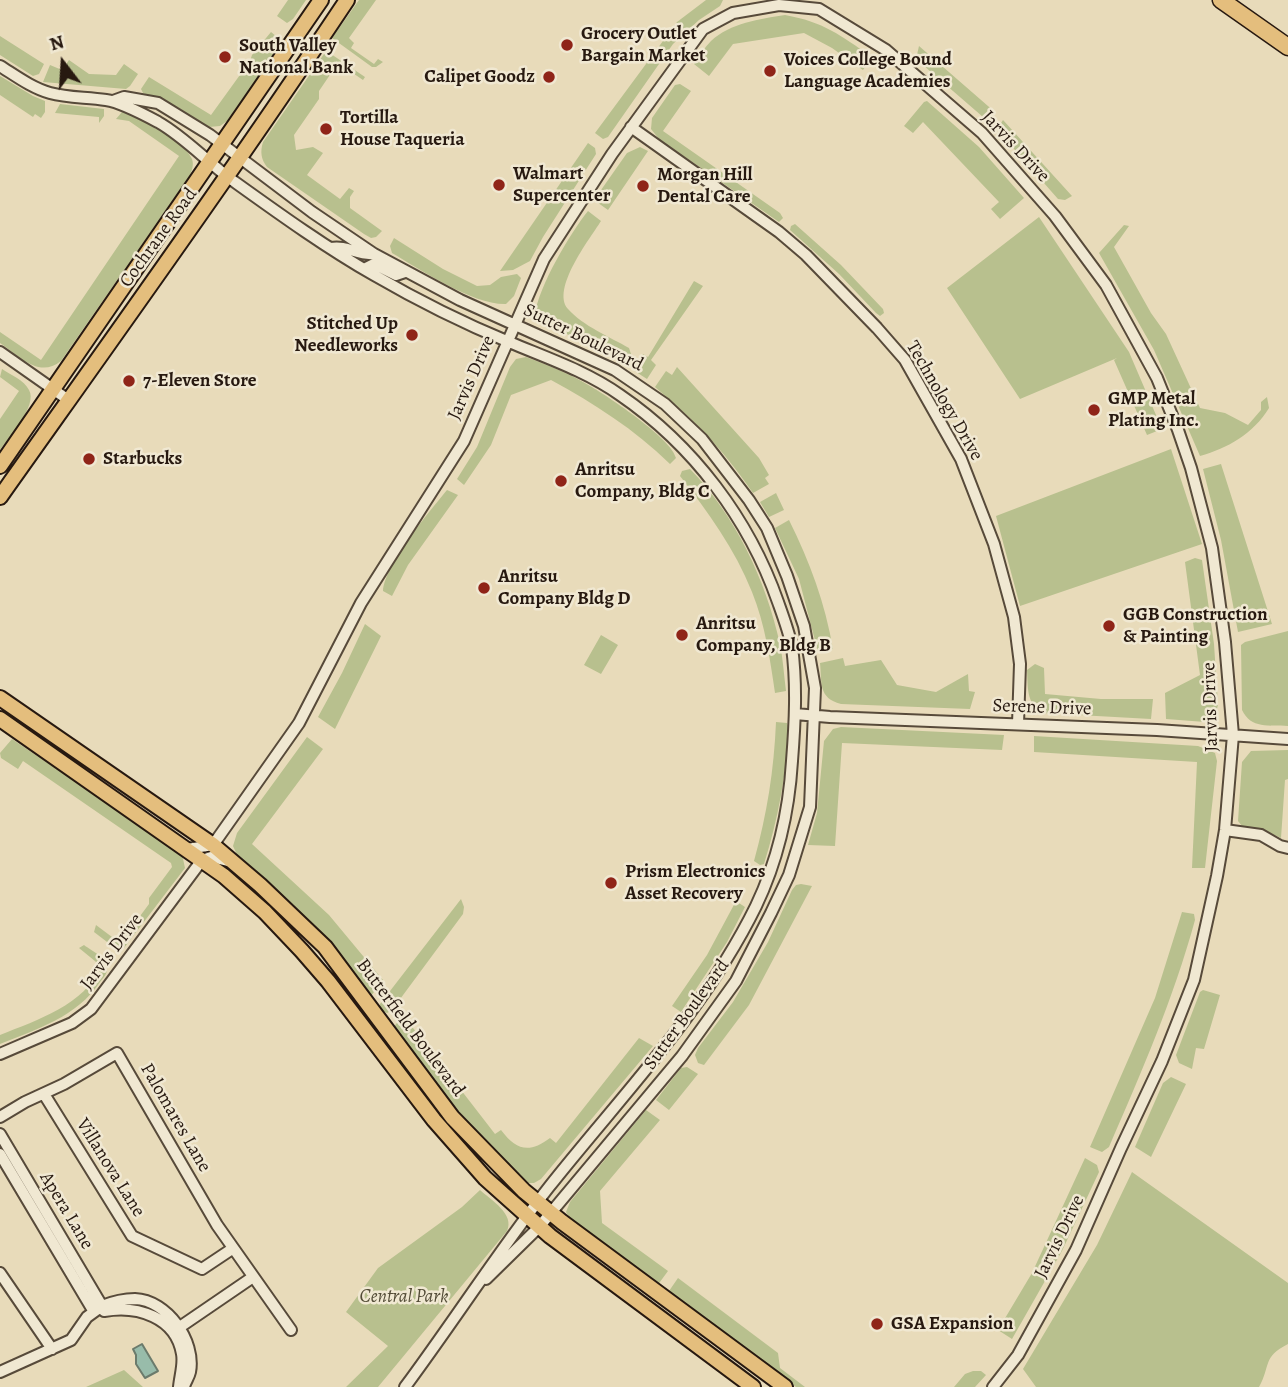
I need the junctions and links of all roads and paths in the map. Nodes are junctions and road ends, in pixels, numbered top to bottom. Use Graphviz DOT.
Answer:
graph roads {
  1 [pos="321,0"];
  2 [pos="347,0"];
  3 [pos="1221,0"];
  4 [pos="1288,47"];
  5 [pos="0,66"];
  6 [pos="113,101"];
  7 [pos="631,127"];
  8 [pos="222,144"];
  9 [pos="240,158"];
  10 [pos="210,161"];
  11 [pos="228,177"];
  12 [pos="331,248"];
  13 [pos="374,254"];
  14 [pos="364,269"];
  15 [pos="405,272"];
  16 [pos="515,324"];
  17 [pos="507,341"];
  18 [pos="0,352"];
  19 [pos="53,389"];
  20 [pos="67,399"];
  21 [pos="0,466"];
  22 [pos="0,497"];
  23 [pos="0,698"];
  24 [pos="795,714"];
  25 [pos="816,716"];
  26 [pos="0,719"];
  27 [pos="1018,724"];
  28 [pos="1233,736"];
  29 [pos="1288,739"];
  30 [pos="1224,830"];
  31 [pos="213,845"];
  32 [pos="1288,848"];
  33 [pos="187,849"];
  34 [pos="202,860"];
  35 [pos="232,862"];
  36 [pos="0,1054"];
  37 [pos="44,1094"];
  38 [pos="0,1117"];
  39 [pos="0,1134"];
  40 [pos="0,1154"];
  41 [pos="538,1202"];
  42 [pos="550,1213"];
  43 [pos="526,1216"];
  44 [pos="539,1227"];
  45 [pos="232,1249"];
  46 [pos="0,1273"];
  47 [pos="253,1277"];
  48 [pos="473,1290"];
  49 [pos="98,1309"];
  50 [pos="176,1329"];
  51 [pos="291,1330"];
  52 [pos="51,1349"];
  53 [pos="0,1372"];
  54 [pos="181,1387"];
  55 [pos="405,1387"];
  56 [pos="754,1387"];
  57 [pos="785,1387"];
  58 [pos="993,1387"];
  1 -- 8 [label="main road, Cochrane Road"];
  2 -- 9 [label="main road, Cochrane Road"];
  3 -- 4 [label="highway"];
  5 -- 6 [label="street, Sutter Boulevard"];
  6 -- 8 [label="street, Sutter Boulevard"];
  6 -- 10 [label="street, Sutter Boulevard"];
  7 -- 16 [label="street, Jarvis Drive"];
  7 -- 27 [label="street, Technology Drive"];
  7 -- 28 [label="street, Jarvis Drive"];
  8 -- 9 [label="street, Sutter Boulevard"];
  8 -- 10 [label="main road, Cochrane Road"];
  9 -- 11 [label="main road, Cochrane Road"];
  9 -- 13 [label="street, Sutter Boulevard"];
  10 -- 11 [label="street, Sutter Boulevard"];
  10 -- 19 [label="main road, Cochrane Road"];
  11 -- 12 [label="street, Sutter Boulevard"];
  11 -- 20 [label="main road, Cochrane Road"];
  12 -- 13 [label="street"];
  12 -- 14 [label="street, Sutter Boulevard"];
  13 -- 15 [label="street, Sutter Boulevard"];
  14 -- 15 [label="street"];
  14 -- 17 [label="street, Sutter Boulevard"];
  15 -- 16 [label="street, Sutter Boulevard"];
  16 -- 17 [label="street, Jarvis Drive"];
  16 -- 25 [label="street, Sutter Boulevard"];
  17 -- 24 [label="street, Sutter Boulevard"];
  17 -- 31 [label="street, Jarvis Drive"];
  18 -- 19 [label="street"];
  19 -- 20 [label="street"];
  19 -- 21 [label="main road, Cochrane Road"];
  20 -- 22 [label="main road, Cochrane Road"];
  23 -- 31 [label="main road, Butterfield Boulevard"];
  24 -- 25 [label="street, Serene Drive"];
  24 -- 41 [label="street, Sutter Boulevard"];
  25 -- 27 [label="street, Serene Drive"];
  25 -- 42 [label="street, Sutter Boulevard"];
  26 -- 33 [label="main road, Butterfield Boulevard"];
  27 -- 28 [label="street, Serene Drive"];
  28 -- 29 [label="street, Serene Drive"];
  28 -- 30 [label="street, Jarvis Drive"];
  30 -- 32 [label="street"];
  30 -- 58 [label="street, Jarvis Drive"];
  31 -- 33 [label="street"];
  31 -- 35 [label="main road, Butterfield Boulevard"];
  33 -- 34 [label="main road, Butterfield Boulevard"];
  34 -- 35 [label="street"];
  34 -- 36 [label="street, Jarvis Drive"];
  34 -- 43 [label="main road, Butterfield Boulevard"];
  35 -- 41 [label="main road, Butterfield Boulevard"];
  37 -- 38 [label="street, Palomares Lane"];
  37 -- 45 [label="street, Villanova Lane"];
  37 -- 45 [label="street, Palomares Lane"];
  39 -- 49 [label="street, Apera Lane"];
  40 -- 49 [label="street, Apera Lane"];
  41 -- 42 [label="main road, Butterfield Boulevard"];
  41 -- 43 [label="street, Sutter Boulevard"];
  42 -- 44 [label="street, Sutter Boulevard"];
  42 -- 57 [label="main road, Butterfield Boulevard"];
  43 -- 44 [label="main road, Butterfield Boulevard"];
  43 -- 48 [label="street, Sutter Boulevard"];
  44 -- 48 [label="street, Sutter Boulevard"];
  44 -- 56 [label="main road, Butterfield Boulevard"];
  45 -- 47 [label="street, Palomares Lane"];
  46 -- 52 [label="street"];
  47 -- 50 [label="street"];
  47 -- 51 [label="street, Palomares Lane"];
  48 -- 55 [label="street"];
  49 -- 50 [label="street"];
  49 -- 52 [label="street"];
  50 -- 54 [label="street"];
  52 -- 53 [label="street"];
}
